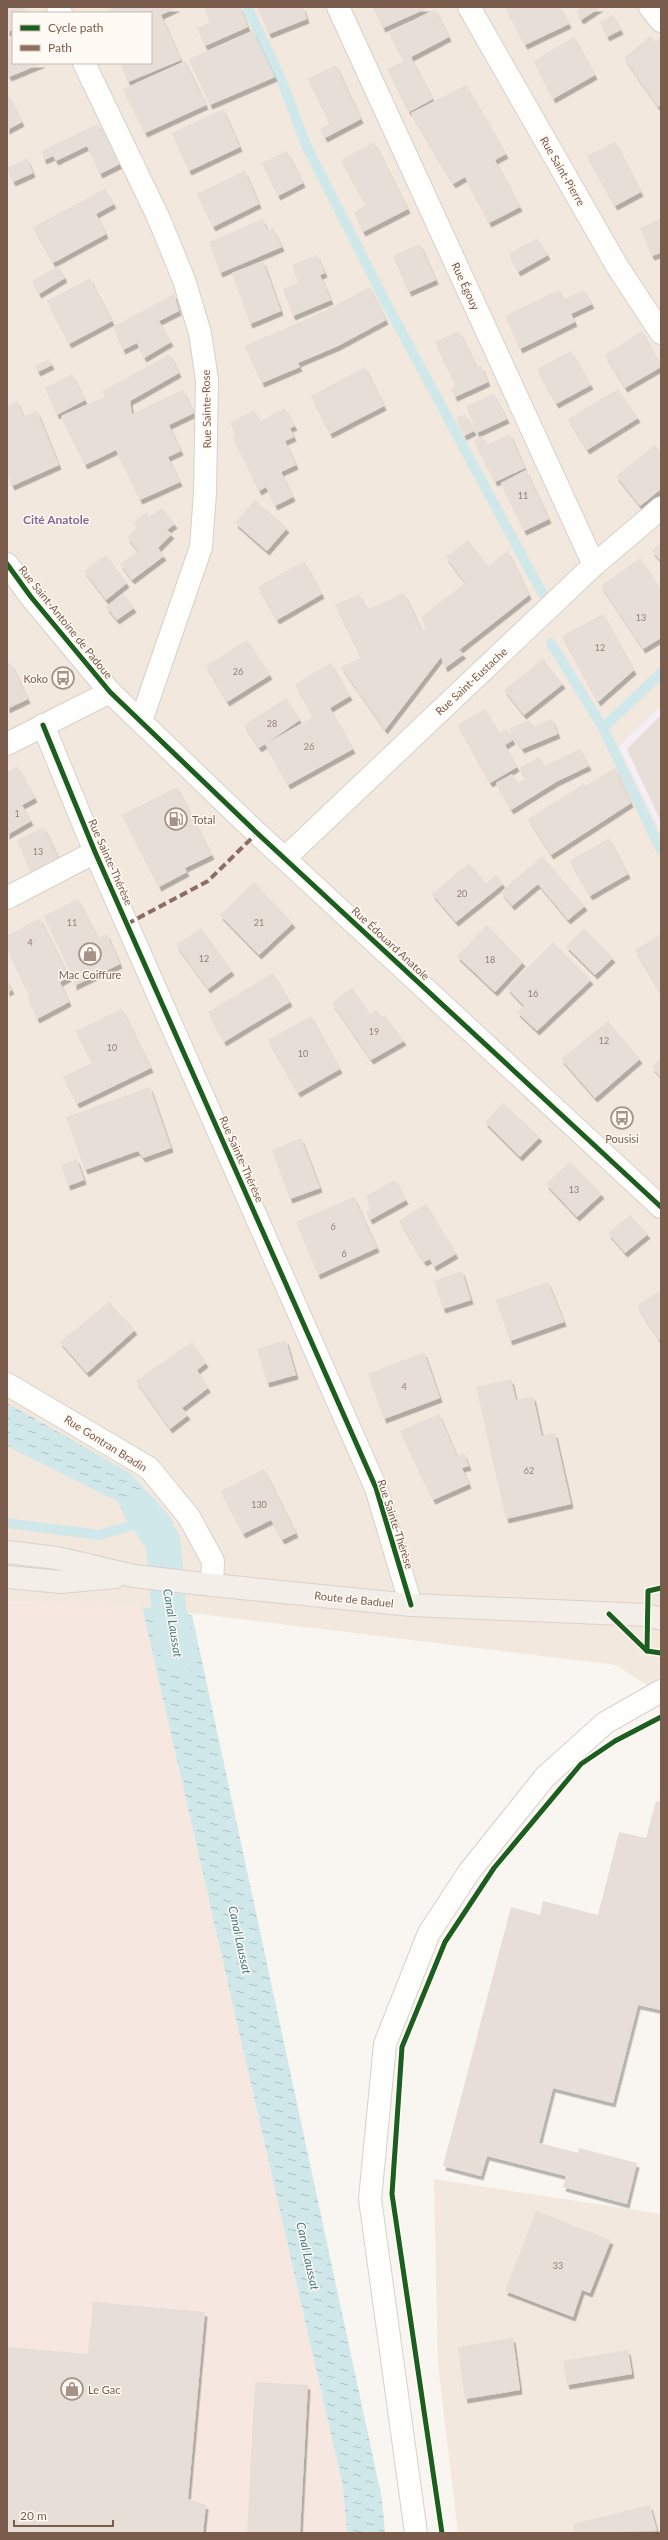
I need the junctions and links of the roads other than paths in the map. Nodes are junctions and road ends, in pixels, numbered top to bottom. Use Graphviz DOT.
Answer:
graph roads {
  1 [pos="338,7"];
  2 [pos="469,7"];
  3 [pos="650,7"];
  4 [pos="661,21"];
  5 [pos="84,64"];
  6 [pos="661,334"];
  7 [pos="661,508"];
  8 [pos="7,564"];
  9 [pos="594,565"];
  10 [pos="110,692"];
  11 [pos="141,721"];
  12 [pos="43,725"];
  13 [pos="7,744"];
  14 [pos="95,852"];
  15 [pos="285,858"];
  16 [pos="7,898"];
  17 [pos="661,1207"];
  18 [pos="7,1384"];
  19 [pos="7,1552"];
  20 [pos="134,1576"];
  21 [pos="7,1577"];
  22 [pos="203,1584"];
  23 [pos="411,1605"];
  24 [pos="656,1615"];
  25 [pos="661,1691"];
  26 [pos="416,2533"];
  1 -- 9 [label="street, Rue Égouy"];
  2 -- 6 [label="street, Rue Saint-Pierre"];
  3 -- 4 [label="street"];
  5 -- 11 [label="street, Rue Sainte-Rose"];
  7 -- 9 [label="street, Rue Saint-Eustache"];
  8 -- 10 [label="street, Rue Saint-Antoine de Padoue"];
  9 -- 15 [label="street, Rue Saint-Eustache"];
  10 -- 11 [label="street, Rue Édouard Anatole"];
  10 -- 12 [label="street"];
  11 -- 15 [label="street, Rue Édouard Anatole"];
  12 -- 13 [label="street"];
  12 -- 14 [label="street, Rue Sainte-Thérèse"];
  14 -- 16 [label="street"];
  14 -- 23 [label="street, Rue Sainte-Thérèse"];
  15 -- 17 [label="street, Rue Édouard Anatole"];
  18 -- 22 [label="street, Rue Gontran Bradin"];
  19 -- 20 [label="main road, Route de Baduel"];
  20 -- 21 [label="main road, Route de Baduel"];
  20 -- 22 [label="main road, Route de Baduel"];
  22 -- 23 [label="main road, Route de Baduel"];
  23 -- 24 [label="main road, Route de Baduel"];
  25 -- 26 [label="street"];
}
